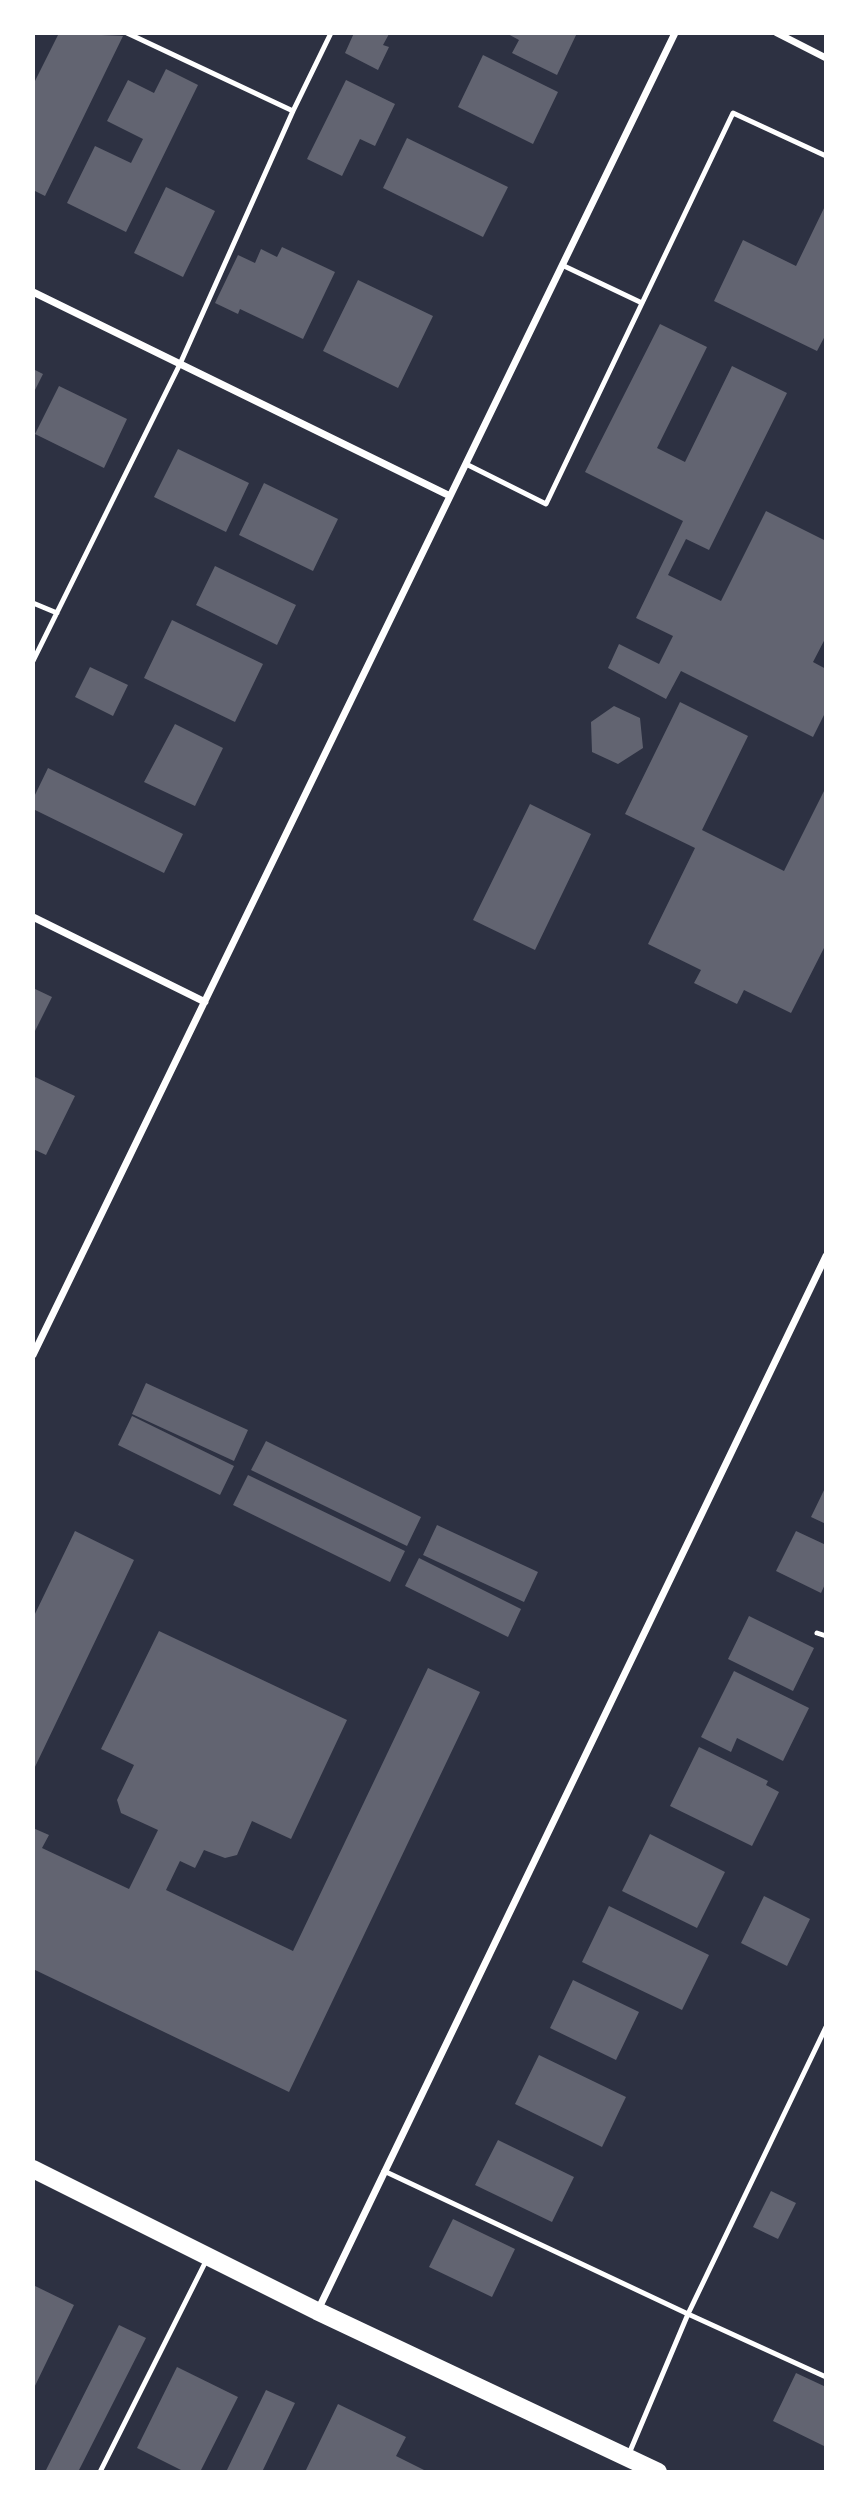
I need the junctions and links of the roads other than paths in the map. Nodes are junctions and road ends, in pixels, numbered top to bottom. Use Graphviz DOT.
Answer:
graph roads {
  1 [pos="127,33"];
  2 [pos="331,33"];
  3 [pos="675,33"];
  4 [pos="777,33"];
  5 [pos="826,58"];
  6 [pos="293,111"];
  7 [pos="826,156"];
  8 [pos="562,265"];
  9 [pos="33,292"];
  10 [pos="642,303"];
  11 [pos="180,364"];
  12 [pos="466,464"];
  13 [pos="450,496"];
  14 [pos="33,603"];
  15 [pos="57,613"];
  16 [pos="33,661"];
  17 [pos="33,917"];
  18 [pos="205,1002"];
  19 [pos="826,1256"];
  20 [pos="33,1355"];
  21 [pos="817,1633"];
  22 [pos="826,1636"];
  23 [pos="826,2027"];
  24 [pos="33,2169"];
  25 [pos="384,2171"];
  26 [pos="208,2256"];
  27 [pos="317,2311"];
  28 [pos="688,2315"];
  29 [pos="826,2377"];
  30 [pos="627,2457"];
  31 [pos="100,2472"];
  32 [pos="658,2472"];
  1 -- 6 [label="lane"];
  2 -- 6 [label="lane"];
  3 -- 8 [label="street"];
  4 -- 5 [label="street"];
  6 -- 11 [label="lane"];
  7 -- 10 [label="lane"];
  8 -- 10 [label="lane"];
  8 -- 12 [label="street"];
  9 -- 11 [label="street"];
  10 -- 12 [label="lane"];
  11 -- 13 [label="street"];
  11 -- 15 [label="lane"];
  12 -- 13 [label="street"];
  13 -- 18 [label="street"];
  14 -- 15 [label="lane"];
  15 -- 16 [label="lane"];
  17 -- 18 [label="street"];
  18 -- 20 [label="street"];
  19 -- 25 [label="street"];
  21 -- 22 [label="lane"];
  23 -- 28 [label="lane"];
  24 -- 26 [label="main road"];
  25 -- 27 [label="street"];
  25 -- 28 [label="lane"];
  26 -- 27 [label="main road"];
  26 -- 31 [label="lane"];
  27 -- 30 [label="main road"];
  28 -- 29 [label="lane"];
  28 -- 30 [label="lane"];
  30 -- 32 [label="main road"];
}
